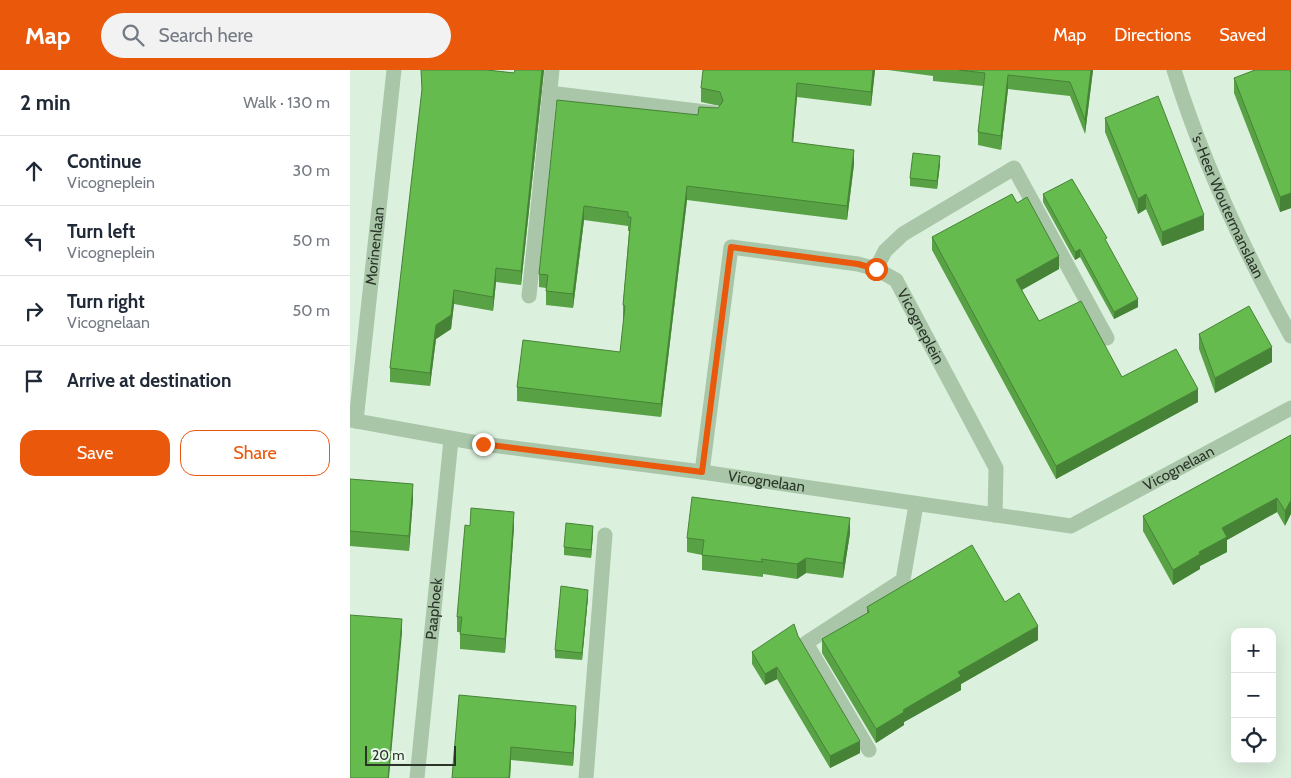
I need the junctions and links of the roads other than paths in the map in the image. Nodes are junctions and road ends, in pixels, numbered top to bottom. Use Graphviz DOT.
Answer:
graph roads {
  1 [pos="394,70"];
  2 [pos="552,70"];
  3 [pos="1174,70"];
  4 [pos="549,94"];
  5 [pos="714,113"];
  6 [pos="876,269"];
  7 [pos="529,296"];
  8 [pos="1291,336"];
  9 [pos="1106,338"];
  10 [pos="1291,408"];
  11 [pos="353,421"];
  12 [pos="451,440"];
  13 [pos="702,472"];
  14 [pos="916,505"];
  15 [pos="995,515"];
  16 [pos="605,535"];
  17 [pos="869,750"];
  18 [pos="417,778"];
  19 [pos="586,778"];
  1 -- 11 [label="street, Morinenlaan"];
  2 -- 4 [label="street"];
  3 -- 8 [label="street, 's-Heer Woutermanslaan"];
  4 -- 5 [label="street"];
  4 -- 7 [label="street"];
  6 -- 9 [label="street"];
  6 -- 13 [label="street, Vicogneplein"];
  6 -- 15 [label="street, Vicogneplein"];
  10 -- 15 [label="street, Vicognelaan"];
  11 -- 12 [label="street, Vicognelaan"];
  12 -- 13 [label="street, Vicognelaan"];
  12 -- 18 [label="street, Paaphoek"];
  13 -- 14 [label="street, Vicognelaan"];
  14 -- 15 [label="street, Vicognelaan"];
  14 -- 17 [label="street"];
  16 -- 19 [label="street"];
}
